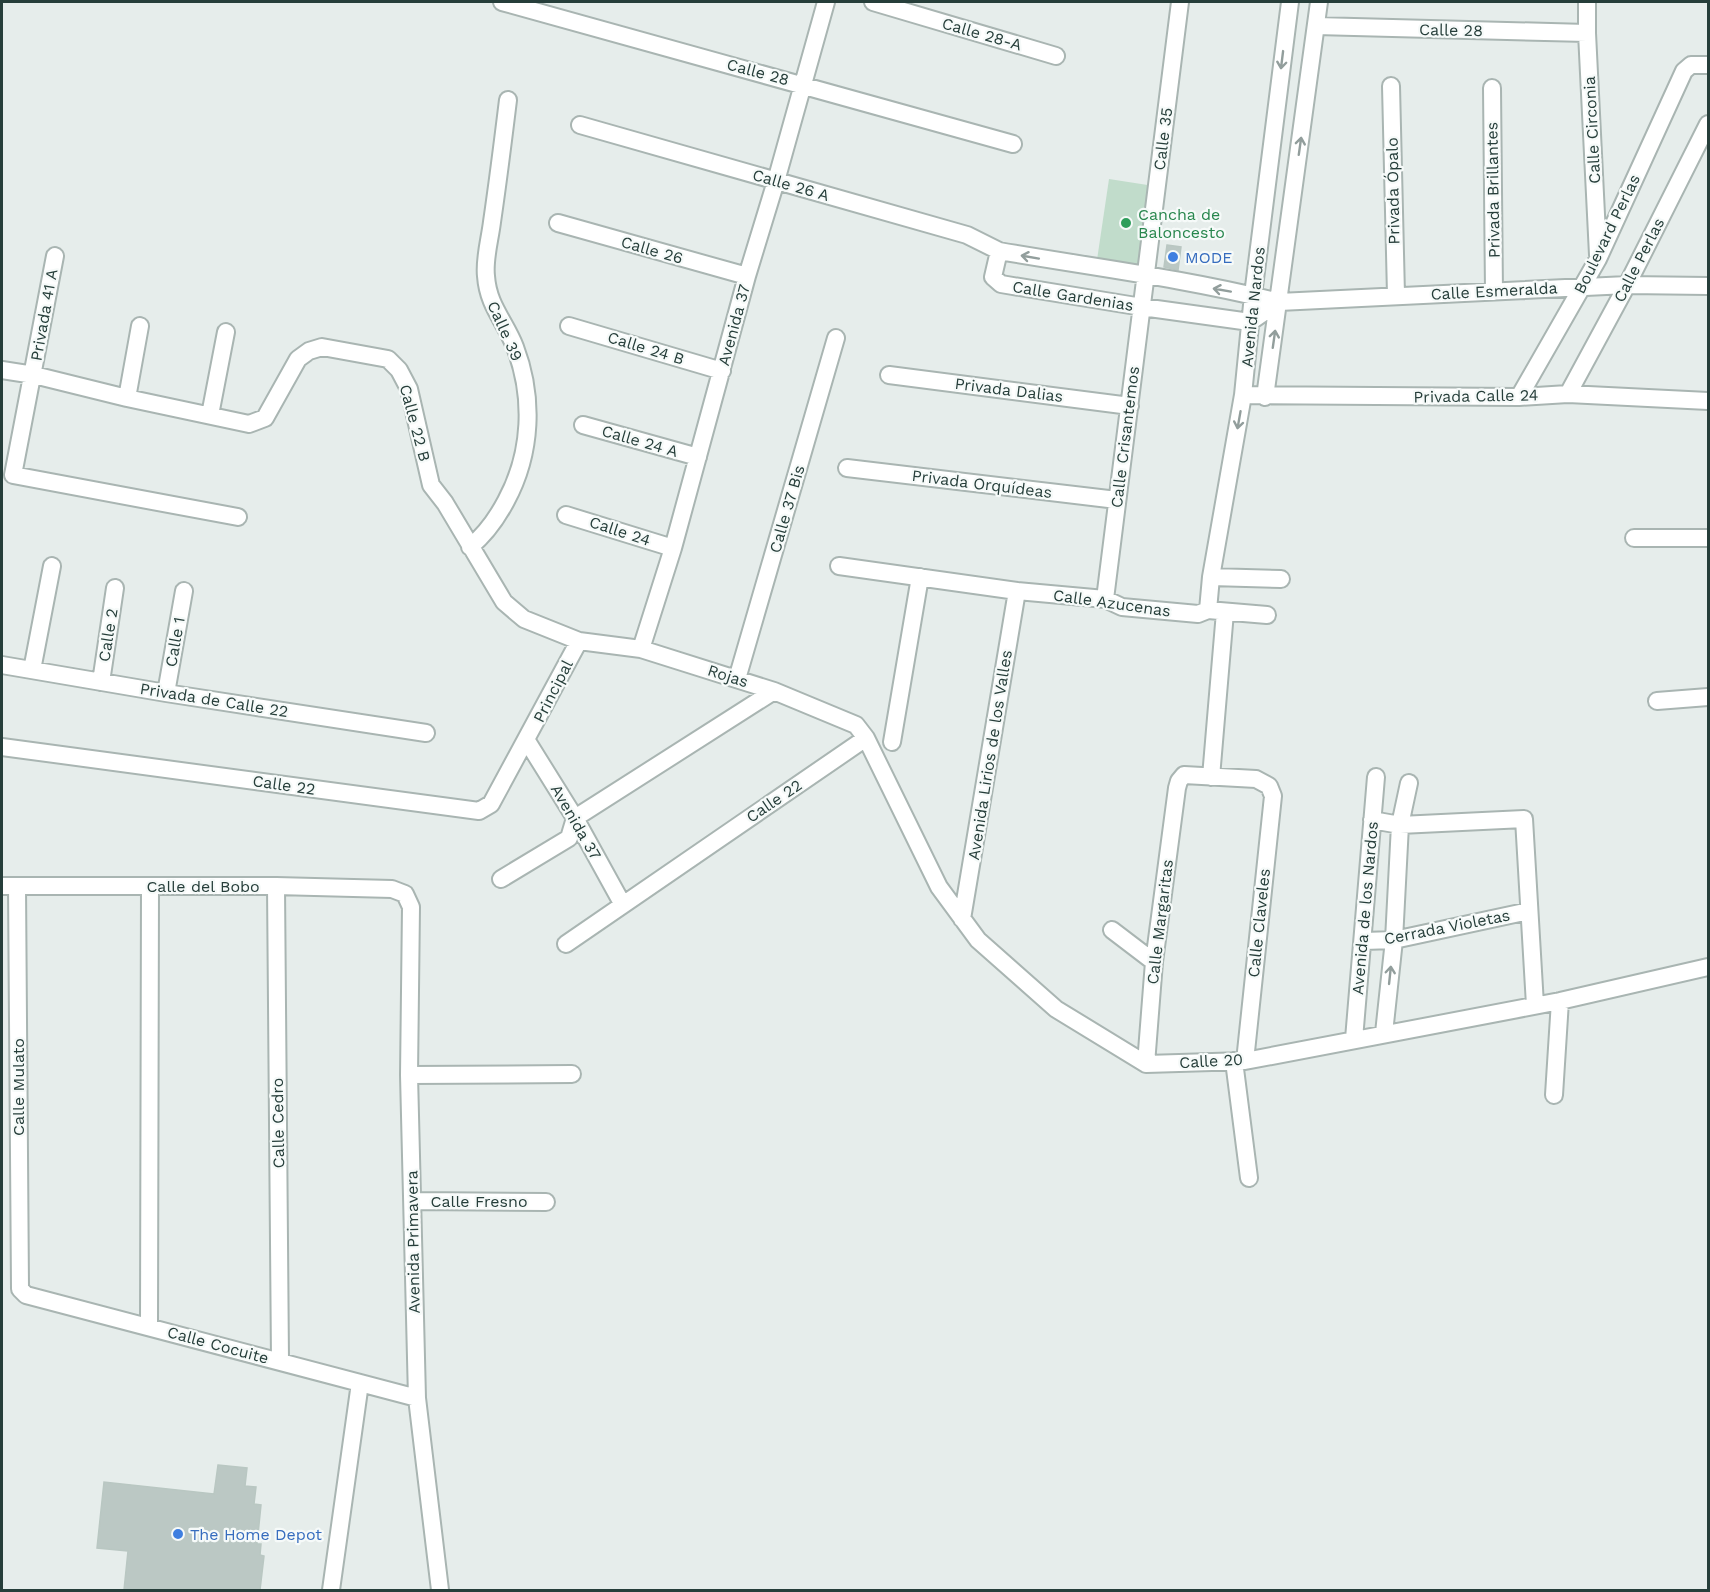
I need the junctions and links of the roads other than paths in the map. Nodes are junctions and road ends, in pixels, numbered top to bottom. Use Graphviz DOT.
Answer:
graph roads {
  1 [pos="502,2"];
  2 [pos="826,2"];
  3 [pos="873,2"];
  4 [pos="1180,2"];
  5 [pos="1290,2"];
  6 [pos="1319,2"];
  7 [pos="1587,2"];
  8 [pos="1316,26"];
  9 [pos="1587,33"];
  10 [pos="1056,56"];
  11 [pos="1708,65"];
  12 [pos="804,85"];
  13 [pos="1390,86"];
  14 [pos="1492,88"];
  15 [pos="508,100"];
  16 [pos="1708,124"];
  17 [pos="580,125"];
  18 [pos="1013,144"];
  19 [pos="776,181"];
  20 [pos="558,223"];
  21 [pos="999,251"];
  22 [pos="55,256"];
  23 [pos="1598,259"];
  24 [pos="747,276"];
  25 [pos="1146,276"];
  26 [pos="1627,285"];
  27 [pos="1708,286"];
  28 [pos="1582,287"];
  29 [pos="1494,292"];
  30 [pos="1396,295"];
  31 [pos="1253,296"];
  32 [pos="1279,302"];
  33 [pos="1142,307"];
  34 [pos="1250,322"];
  35 [pos="140,326"];
  36 [pos="569,326"];
  37 [pos="226,332"];
  38 [pos="836,338"];
  39 [pos="2,369"];
  40 [pos="722,371"];
  41 [pos="34,375"];
  42 [pos="889,375"];
  43 [pos="1568,394"];
  44 [pos="1243,395"];
  45 [pos="1265,397"];
  46 [pos="1519,397"];
  47 [pos="127,398"];
  48 [pos="1708,401"];
  49 [pos="1130,405"];
  50 [pos="210,415"];
  51 [pos="583,425"];
  52 [pos="698,457"];
  53 [pos="847,468"];
  54 [pos="1117,500"];
  55 [pos="566,515"];
  56 [pos="238,518"];
  57 [pos="1635,538"];
  58 [pos="1708,538"];
  59 [pos="470,547"];
  60 [pos="673,548"];
  61 [pos="52,566"];
  62 [pos="839,566"];
  63 [pos="1211,576"];
  64 [pos="920,577"];
  65 [pos="1281,579"];
  66 [pos="115,588"];
  67 [pos="184,591"];
  68 [pos="1017,591"];
  69 [pos="1105,599"];
  70 [pos="1208,610"];
  71 [pos="1225,612"];
  72 [pos="1268,615"];
  73 [pos="579,641"];
  74 [pos="641,649"];
  75 [pos="2,665"];
  76 [pos="32,670"];
  77 [pos="737,679"];
  78 [pos="100,682"];
  79 [pos="774,691"];
  80 [pos="166,693"];
  81 [pos="1708,697"];
  82 [pos="1657,701"];
  83 [pos="426,733"];
  84 [pos="866,738"];
  85 [pos="527,741"];
  86 [pos="892,742"];
  87 [pos="2,747"];
  88 [pos="1211,777"];
  89 [pos="1376,777"];
  90 [pos="1409,783"];
  91 [pos="575,818"];
  92 [pos="1372,820"];
  93 [pos="1400,825"];
  94 [pos="501,879"];
  95 [pos="9,886"];
  96 [pos="150,886"];
  97 [pos="276,886"];
  98 [pos="405,894"];
  99 [pos="623,905"];
  100 [pos="1529,911"];
  101 [pos="962,920"];
  102 [pos="1112,930"];
  103 [pos="1394,940"];
  104 [pos="1364,941"];
  105 [pos="566,944"];
  106 [pos="1154,963"];
  107 [pos="1708,967"];
  108 [pos="1560,1001"];
  109 [pos="1535,1005"];
  110 [pos="1384,1033"];
  111 [pos="1354,1039"];
  112 [pos="1240,1061"];
  113 [pos="1146,1064"];
  114 [pos="572,1074"];
  115 [pos="409,1075"];
  116 [pos="1554,1095"];
  117 [pos="1249,1178"];
  118 [pos="413,1201"];
  119 [pos="546,1202"];
  120 [pos="20,1289"];
  121 [pos="149,1327"];
  122 [pos="280,1361"];
  123 [pos="360,1383"];
  124 [pos="417,1398"];
  125 [pos="331,1590"];
  126 [pos="440,1590"];
  1 -- 12 [label="street, Calle 28"];
  2 -- 12 [label="street, Avenida 37"];
  3 -- 10 [label="street, Calle 28-A"];
  4 -- 25 [label="street, Calle 35"];
  5 -- 31 [label="street, Avenida Nardos, one-way"];
  6 -- 8 [label="street, Avenida Nardos"];
  7 -- 9 [label="street, Calle Circonia"];
  8 -- 9 [label="street, Calle 28"];
  32 -- 8 [label="street, Avenida Nardos, one-way"];
  9 -- 23 [label="street, Calle Circonia"];
  11 -- 23 [label="street, Boulevard Perlas"];
  12 -- 18 [label="street, Calle 28"];
  12 -- 19 [label="street, Avenida 37"];
  13 -- 30 [label="street, Privada Ópalo"];
  14 -- 29 [label="street, Privada Brillantes"];
  15 -- 59 [label="street, Calle 39"];
  16 -- 26 [label="street, Calle Perlas"];
  17 -- 19 [label="street, Calle 26 A"];
  19 -- 21 [label="street, Calle 26 A"];
  19 -- 24 [label="street, Avenida 37"];
  20 -- 24 [label="street, Calle 26"];
  25 -- 21 [label="street, Calle Gardenias, one-way"];
  21 -- 33 [label="street, Calle Gardenias"];
  22 -- 41 [label="street, Privada 41 A"];
  23 -- 28 [label="street, Boulevard Perlas"];
  24 -- 40 [label="street, Avenida 37"];
  31 -- 25 [label="street, Calle Gardenias, one-way"];
  25 -- 33 [label="street, Calle Crisantemos"];
  26 -- 27 [label="street, Calle Esmeralda"];
  26 -- 28 [label="street, Calle Esmeralda"];
  26 -- 43 [label="street, Calle Perlas"];
  28 -- 29 [label="street, Calle Esmeralda"];
  28 -- 46 [label="street, Boulevard Perlas"];
  29 -- 30 [label="street, Calle Esmeralda"];
  30 -- 32 [label="street, Calle Esmeralda"];
  31 -- 32 [label="street, Calle Gardenias"];
  31 -- 34 [label="street, Avenida Nardos"];
  32 -- 34 [label="street"];
  45 -- 32 [label="street, Avenida Nardos, one-way"];
  33 -- 34 [label="street, Calle Gardenias"];
  33 -- 49 [label="street, Calle Crisantemos"];
  34 -- 44 [label="street, Avenida Nardos"];
  35 -- 47 [label="street"];
  36 -- 40 [label="street, Calle 24 B"];
  37 -- 50 [label="street"];
  38 -- 77 [label="street, Calle 37 Bis"];
  39 -- 41 [label="street, Calle 22 B"];
  40 -- 52 [label="street, Avenida 37"];
  41 -- 47 [label="street, Calle 22 B"];
  41 -- 56 [label="street, Privada 41 A"];
  42 -- 49 [label="street, Privada Dalias"];
  43 -- 46 [label="street, Privada Calle 24"];
  43 -- 48 [label="street, Privada Calle 24"];
  44 -- 45 [label="street, Privada Calle 24"];
  44 -- 63 [label="street, Avenida Nardos, one-way"];
  45 -- 46 [label="street, Privada Calle 24"];
  47 -- 50 [label="street, Calle 22 B"];
  49 -- 54 [label="street, Calle Crisantemos"];
  50 -- 59 [label="street, Calle 22 B"];
  51 -- 52 [label="street, Calle 24 A"];
  52 -- 60 [label="street, Avenida 37"];
  53 -- 54 [label="street, Privada Orquídeas"];
  54 -- 69 [label="street, Calle Crisantemos"];
  55 -- 60 [label="street, Calle 24"];
  57 -- 58 [label="street"];
  59 -- 73 [label="street, Calle 22 B"];
  60 -- 74 [label="street, Avenida 37"];
  61 -- 76 [label="street"];
  62 -- 64 [label="street, Calle Azucenas"];
  63 -- 65 [label="street"];
  63 -- 70 [label="street, Avenida Nardos"];
  64 -- 68 [label="street, Calle Azucenas"];
  64 -- 86 [label="street"];
  66 -- 78 [label="street, Calle 2"];
  67 -- 80 [label="street, Calle 1"];
  68 -- 69 [label="street, Calle Azucenas"];
  68 -- 101 [label="street, Avenida Lirios de los Valles"];
  69 -- 70 [label="street, Calle Azucenas"];
  70 -- 71 [label="street, Calle Azucenas"];
  71 -- 72 [label="street, Calle Azucenas"];
  71 -- 88 [label="street"];
  73 -- 74 [label="street, Rojas"];
  73 -- 85 [label="street, Principal"];
  74 -- 77 [label="street, Rojas"];
  75 -- 76 [label="street, Privada de Calle 22"];
  76 -- 78 [label="street, Privada de Calle 22"];
  77 -- 79 [label="street, Rojas"];
  78 -- 80 [label="street, Privada de Calle 22"];
  79 -- 84 [label="street, Rojas"];
  79 -- 91 [label="street"];
  80 -- 83 [label="street, Privada de Calle 22"];
  81 -- 82 [label="street"];
  84 -- 99 [label="street, Calle 22"];
  84 -- 101 [label="street"];
  85 -- 87 [label="street, Calle 22"];
  85 -- 91 [label="street, Avenida 37"];
  88 -- 106 [label="street, Calle Margaritas"];
  88 -- 112 [label="street, Calle Claveles"];
  89 -- 92 [label="street, Avenida de los Nardos"];
  90 -- 93 [label="street, Avenida de los Nardos"];
  91 -- 94 [label="street"];
  91 -- 99 [label="street, Avenida 37"];
  92 -- 93 [label="street"];
  92 -- 104 [label="street, Avenida de los Nardos"];
  93 -- 100 [label="street"];
  93 -- 103 [label="street, Avenida de los Nardos"];
  95 -- 96 [label="street, Calle del Bobo"];
  95 -- 120 [label="street, Calle Mulato"];
  96 -- 97 [label="street, Calle del Bobo"];
  96 -- 121 [label="street"];
  97 -- 98 [label="street, Calle del Bobo"];
  97 -- 122 [label="street, Calle Cedro"];
  98 -- 115 [label="street, Avenida Primavera"];
  99 -- 105 [label="street"];
  100 -- 103 [label="street, Cerrada Violetas"];
  100 -- 109 [label="street"];
  101 -- 113 [label="street"];
  102 -- 106 [label="street"];
  103 -- 104 [label="street, Cerrada Violetas"];
  110 -- 103 [label="street, Avenida de los Nardos, one-way"];
  104 -- 111 [label="street, Avenida de los Nardos"];
  106 -- 113 [label="street, Calle Margaritas"];
  107 -- 108 [label="street, Calle 20"];
  108 -- 109 [label="street, Calle 20"];
  108 -- 116 [label="street"];
  109 -- 110 [label="street, Calle 20"];
  110 -- 111 [label="street, Calle 20"];
  111 -- 112 [label="street, Calle 20"];
  112 -- 113 [label="street, Calle 20"];
  112 -- 117 [label="street, Calle Claveles"];
  114 -- 115 [label="street"];
  115 -- 118 [label="street, Avenida Primavera"];
  118 -- 119 [label="street, Calle Fresno"];
  118 -- 124 [label="street, Avenida Primavera"];
  120 -- 121 [label="street, Calle Cocuite"];
  121 -- 122 [label="street, Calle Cocuite"];
  122 -- 123 [label="street, Calle Cocuite"];
  123 -- 124 [label="street, Calle Cocuite"];
  123 -- 125 [label="street"];
  124 -- 126 [label="street, Avenida Primavera"];
}
